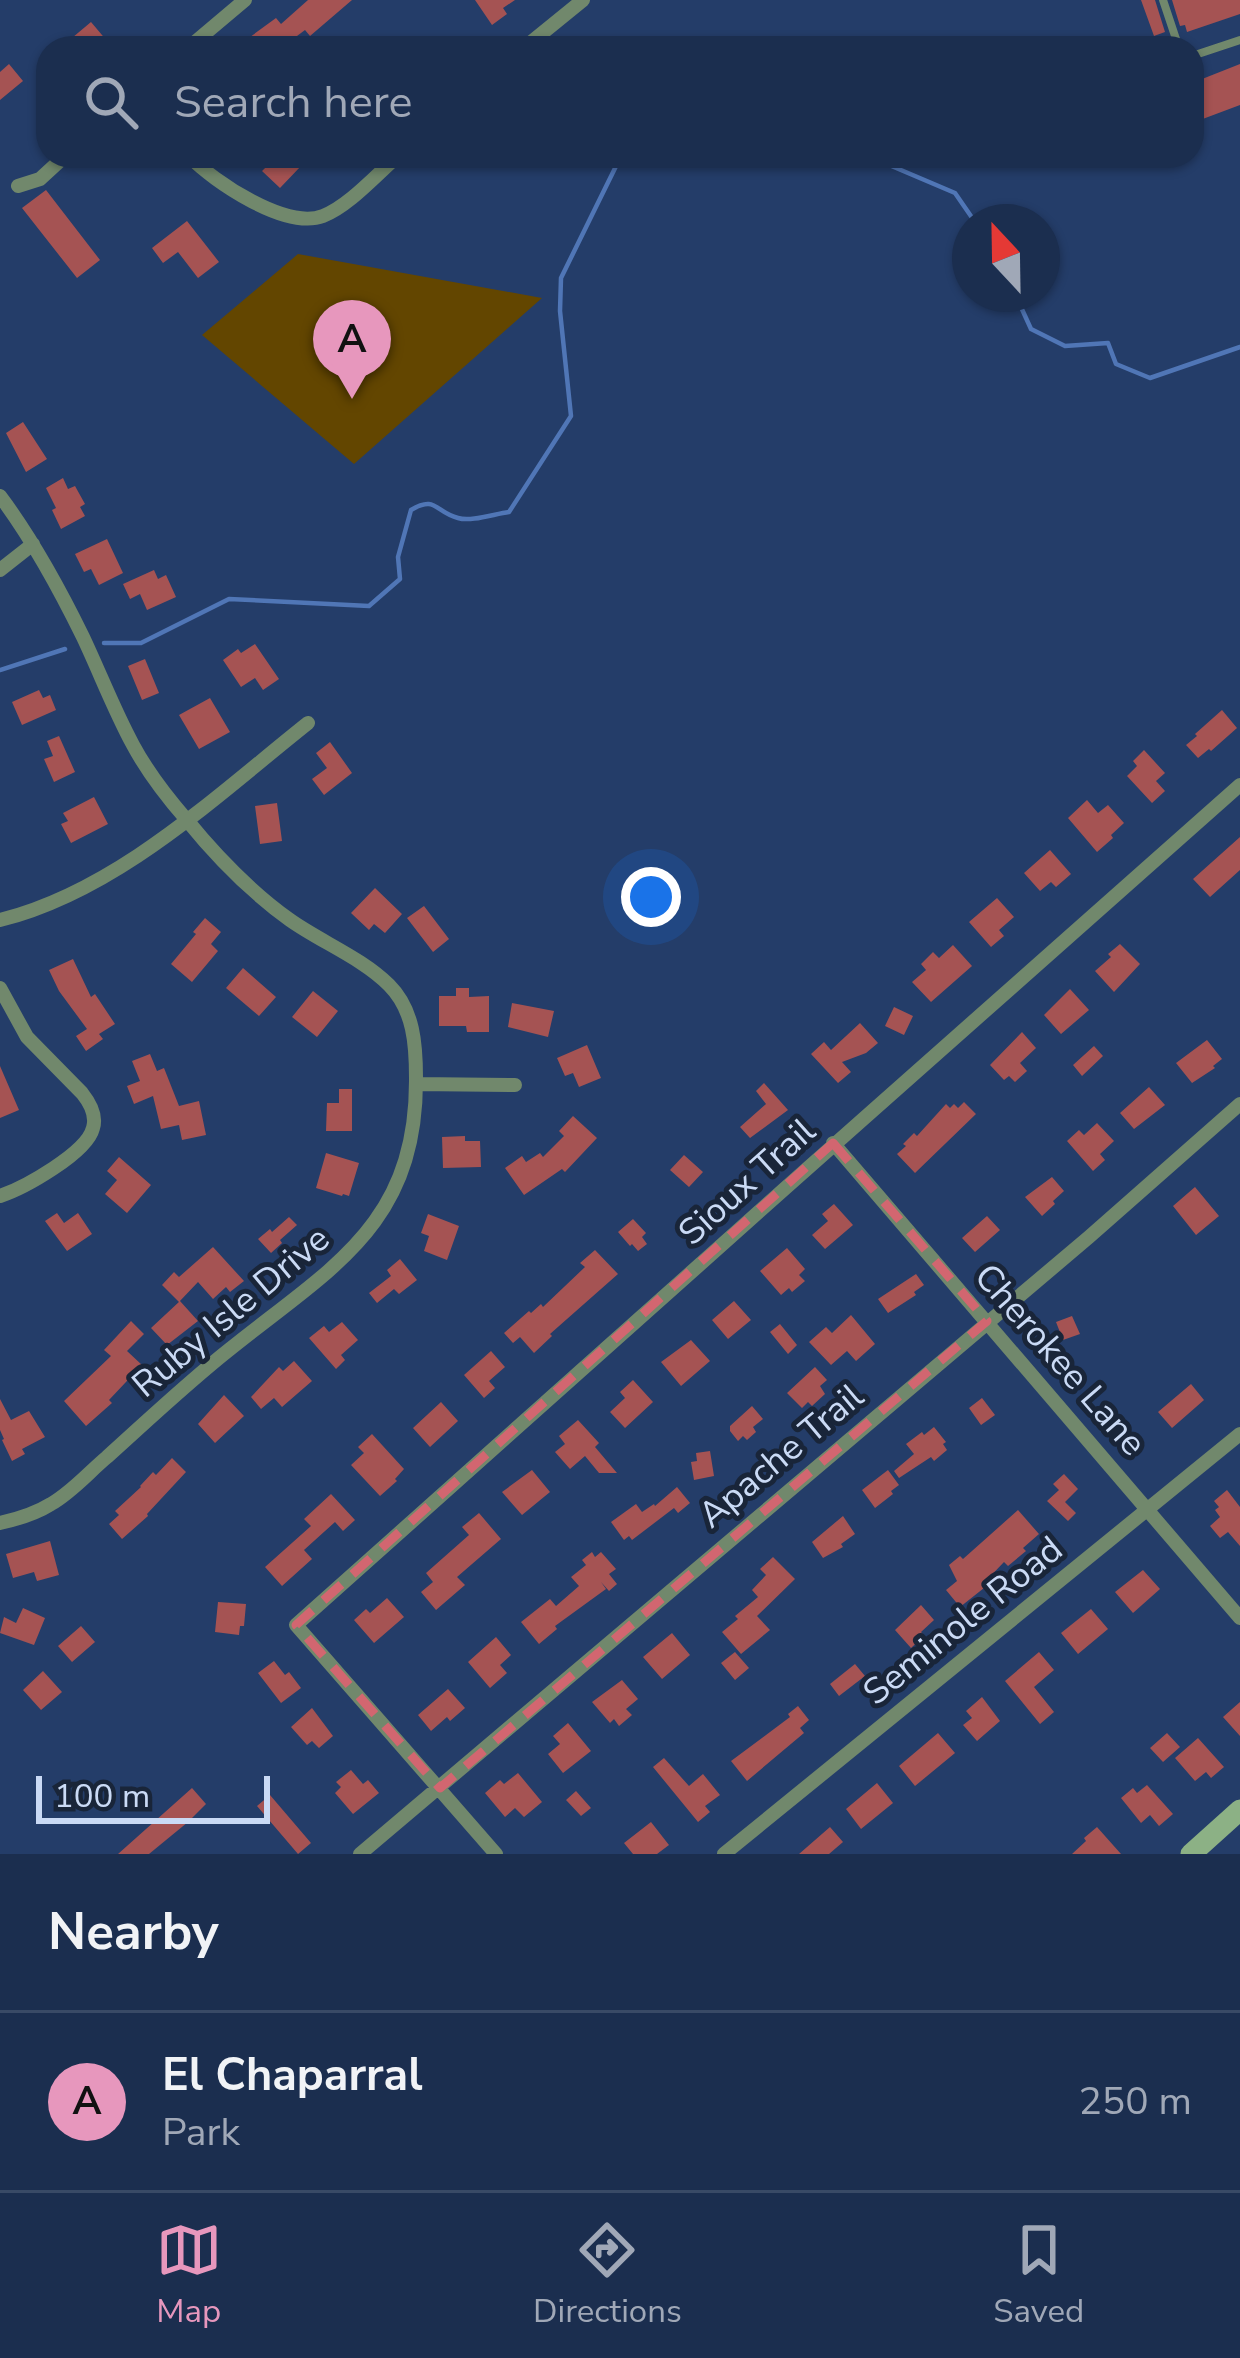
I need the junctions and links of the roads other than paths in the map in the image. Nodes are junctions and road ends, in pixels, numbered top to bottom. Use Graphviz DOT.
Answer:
graph roads {
  1 [pos="245,0"];
  2 [pos="583,0"];
  3 [pos="1162,0"];
  4 [pos="202,36"];
  5 [pos="539,36"];
  6 [pos="1175,36"];
  7 [pos="1240,40"];
  8 [pos="1204,52"];
  9 [pos="51,168"];
  10 [pos="200,168"];
  11 [pos="384,168"];
  12 [pos="18,186"];
  13 [pos="0,496"];
  14 [pos="33,544"];
  15 [pos="0,569"];
  16 [pos="308,723"];
  17 [pos="1240,784"];
  18 [pos="186,820"];
  19 [pos="0,920"];
  20 [pos="0,988"];
  21 [pos="416,1084"];
  22 [pos="515,1085"];
  23 [pos="1240,1104"];
  24 [pos="833,1143"];
  25 [pos="0,1196"];
  26 [pos="987,1321"];
  27 [pos="1240,1434"];
  28 [pos="1148,1509"];
  29 [pos="0,1523"];
  30 [pos="1240,1618"];
  31 [pos="440,1788"];
  32 [pos="1240,1810"];
  33 [pos="360,1854"];
  34 [pos="496,1854"];
  35 [pos="724,1854"];
  36 [pos="1191,1854"];
  1 -- 4 [label="street"];
  2 -- 5 [label="street"];
  3 -- 6 [label="lane"];
  7 -- 8 [label="lane"];
  9 -- 12 [label="street"];
  10 -- 11 [label="street"];
  13 -- 14 [label="street, Ruby Isle Drive"];
  14 -- 15 [label="street"];
  14 -- 18 [label="street, Ruby Isle Drive"];
  16 -- 18 [label="street"];
  17 -- 24 [label="street, Sioux Trail"];
  18 -- 19 [label="street"];
  18 -- 21 [label="street, Ruby Isle Drive"];
  20 -- 25 [label="street"];
  21 -- 22 [label="street"];
  21 -- 29 [label="street, Ruby Isle Drive"];
  23 -- 26 [label="street, Apache Trail"];
  24 -- 26 [label="street, Cherokee Lane"];
  24 -- 31 [label="street, Sioux Trail"];
  26 -- 28 [label="street, Cherokee Lane"];
  26 -- 31 [label="street, Apache Trail"];
  27 -- 28 [label="street, Seminole Road"];
  28 -- 30 [label="street, Cherokee Lane"];
  28 -- 35 [label="street, Seminole Road"];
  31 -- 33 [label="street, Apache Trail"];
  31 -- 34 [label="street"];
  32 -- 36 [label="street"];
}
